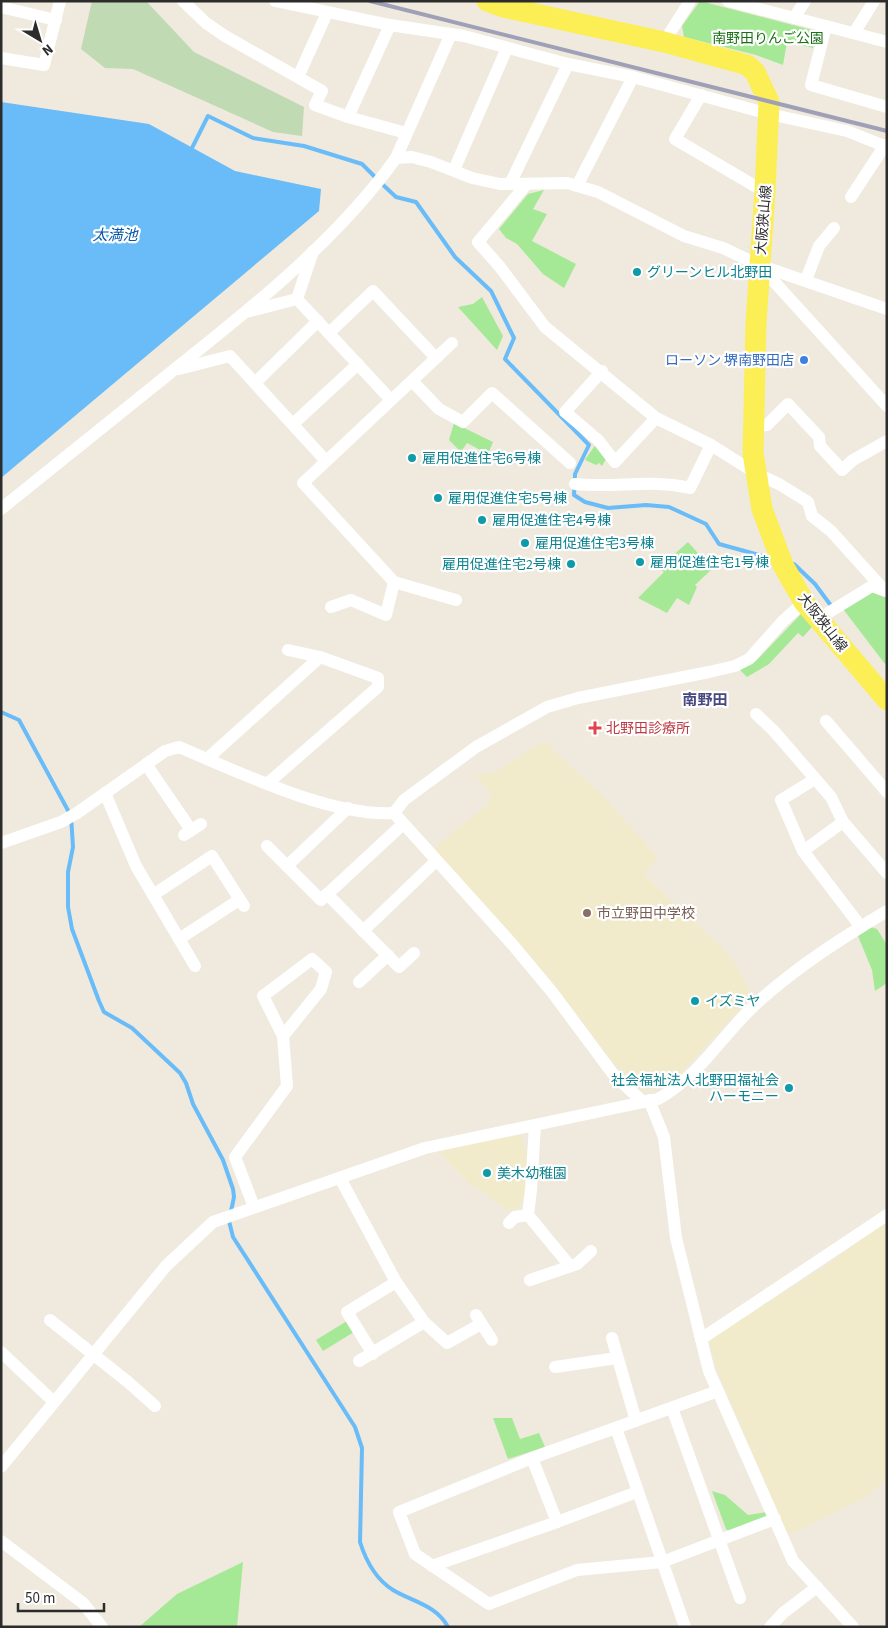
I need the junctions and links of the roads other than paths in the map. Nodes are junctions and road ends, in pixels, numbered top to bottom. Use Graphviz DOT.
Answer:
graph roads {
  1 [pos="60,1"];
  2 [pos="183,1"];
  3 [pos="275,1"];
  4 [pos="487,1"];
  5 [pos="690,1"];
  6 [pos="805,1"];
  7 [pos="874,1"];
  8 [pos="735,2"];
  9 [pos="1,7"];
  10 [pos="327,13"];
  11 [pos="794,18"];
  12 [pos="56,20"];
  13 [pos="390,25"];
  14 [pos="826,26"];
  15 [pos="854,33"];
  16 [pos="451,34"];
  17 [pos="664,42"];
  18 [pos="887,42"];
  19 [pos="507,48"];
  20 [pos="1,58"];
  21 [pos="568,64"];
  22 [pos="298,77"];
  23 [pos="633,77"];
  24 [pos="701,94"];
  25 [pos="887,107"];
  26 [pos="769,114"];
  27 [pos="348,117"];
  28 [pos="406,133"];
  29 [pos="886,146"];
  30 [pos="396,158"];
  31 [pos="454,170"];
  32 [pos="510,184"];
  33 [pos="526,185"];
  34 [pos="577,186"];
  35 [pos="766,192"];
  36 [pos="851,197"];
  37 [pos="834,228"];
  38 [pos="314,248"];
  39 [pos="759,265"];
  40 [pos="806,280"];
  41 [pos="297,299"];
  42 [pos="887,309"];
  43 [pos="243,313"];
  44 [pos="318,321"];
  45 [pos="329,333"];
  46 [pos="452,343"];
  47 [pos="436,358"];
  48 [pos="358,364"];
  49 [pos="173,371"];
  50 [pos="602,371"];
  51 [pos="412,381"];
  52 [pos="255,383"];
  53 [pos="392,400"];
  54 [pos="887,406"];
  55 [pos="656,418"];
  56 [pos="293,424"];
  57 [pos="754,426"];
  58 [pos="887,441"];
  59 [pos="712,445"];
  60 [pos="326,461"];
  61 [pos="570,463"];
  62 [pos="757,474"];
  63 [pos="575,484"];
  64 [pos="1,509"];
  65 [pos="394,582"];
  66 [pos="885,591"];
  67 [pos="456,600"];
  68 [pos="804,602"];
  69 [pos="331,607"];
  70 [pos="818,619"];
  71 [pos="288,650"];
  72 [pos="320,657"];
  73 [pos="887,700"];
  74 [pos="756,714"];
  75 [pos="826,720"];
  76 [pos="207,759"];
  77 [pos="146,764"];
  78 [pos="815,779"];
  79 [pos="268,783"];
  80 [pos="887,792"];
  81 [pos="105,793"];
  82 [pos="348,808"];
  83 [pos="394,813"];
  84 [pos="843,822"];
  85 [pos="403,824"];
  86 [pos="192,830"];
  87 [pos="1,843"];
  88 [pos="267,846"];
  89 [pos="803,851"];
  90 [pos="436,861"];
  91 [pos="287,866"];
  92 [pos="887,872"];
  93 [pos="327,894"];
  94 [pos="153,895"];
  95 [pos="887,911"];
  96 [pos="861,927"];
  97 [pos="363,931"];
  98 [pos="180,939"];
  99 [pos="414,953"];
  100 [pos="388,955"];
  101 [pos="195,966"];
  102 [pos="359,982"];
  103 [pos="283,1036"];
  104 [pos="646,1101"];
  105 [pos="535,1124"];
  106 [pos="340,1178"];
  107 [pos="254,1207"];
  108 [pos="528,1215"];
  109 [pos="887,1215"];
  110 [pos="510,1223"];
  111 [pos="591,1251"];
  112 [pos="570,1266"];
  113 [pos="530,1280"];
  114 [pos="396,1282"];
  115 [pos="50,1320"];
  116 [pos="424,1322"];
  117 [pos="612,1338"];
  118 [pos="701,1339"];
  119 [pos="492,1340"];
  120 [pos="1,1352"];
  121 [pos="373,1354"];
  122 [pos="93,1355"];
  123 [pos="617,1358"];
  124 [pos="359,1362"];
  125 [pos="555,1367"];
  126 [pos="718,1391"];
  127 [pos="54,1402"];
  128 [pos="154,1406"];
  129 [pos="672,1408"];
  130 [pos="636,1421"];
  131 [pos="616,1428"];
  132 [pos="532,1458"];
  133 [pos="1,1467"];
  134 [pos="637,1492"];
  135 [pos="775,1519"];
  136 [pos="557,1522"];
  137 [pos="719,1540"];
  138 [pos="1,1541"];
  139 [pos="662,1562"];
  140 [pos="432,1566"];
  141 [pos="817,1587"];
  142 [pos="740,1598"];
  143 [pos="102,1627"];
  144 [pos="684,1627"];
  145 [pos="770,1627"];
  146 [pos="853,1627"];
  1 -- 12 [label="street"];
  2 -- 22 [label="street"];
  3 -- 10 [label="street"];
  4 -- 17 [label="main road, 大阪狭山線"];
  5 -- 17 [label="street"];
  6 -- 11 [label="street"];
  7 -- 15 [label="street"];
  8 -- 11 [label="street"];
  9 -- 12 [label="street"];
  10 -- 13 [label="street"];
  10 -- 22 [label="street"];
  11 -- 14 [label="street"];
  12 -- 20 [label="street"];
  13 -- 16 [label="street"];
  13 -- 27 [label="street"];
  14 -- 15 [label="street"];
  14 -- 25 [label="street"];
  15 -- 18 [label="street"];
  16 -- 19 [label="street"];
  16 -- 28 [label="street"];
  17 -- 26 [label="main road, 大阪狭山線"];
  19 -- 21 [label="street"];
  19 -- 31 [label="street"];
  21 -- 23 [label="street"];
  21 -- 32 [label="street"];
  22 -- 27 [label="street"];
  23 -- 24 [label="street"];
  23 -- 34 [label="street"];
  24 -- 26 [label="street"];
  24 -- 35 [label="street"];
  26 -- 29 [label="street"];
  26 -- 35 [label="main road, 大阪狭山線"];
  27 -- 28 [label="street"];
  28 -- 30 [label="street"];
  29 -- 36 [label="street"];
  30 -- 31 [label="street"];
  30 -- 38 [label="street"];
  31 -- 32 [label="street"];
  32 -- 33 [label="street"];
  33 -- 34 [label="street"];
  33 -- 50 [label="street"];
  34 -- 39 [label="street"];
  35 -- 39 [label="main road, 大阪狭山線"];
  37 -- 40 [label="street"];
  38 -- 41 [label="street"];
  38 -- 43 [label="street"];
  39 -- 40 [label="street"];
  39 -- 54 [label="street"];
  39 -- 57 [label="main road, 大阪狭山線"];
  40 -- 42 [label="street"];
  41 -- 43 [label="street"];
  41 -- 44 [label="street"];
  43 -- 49 [label="street"];
  44 -- 45 [label="street"];
  44 -- 52 [label="street"];
  45 -- 47 [label="street"];
  45 -- 48 [label="street"];
  46 -- 47 [label="street"];
  47 -- 51 [label="street"];
  48 -- 53 [label="street"];
  48 -- 56 [label="street"];
  49 -- 52 [label="street"];
  49 -- 64 [label="street"];
  50 -- 55 [label="street"];
  50 -- 55 [label="street"];
  51 -- 53 [label="street"];
  51 -- 61 [label="street"];
  52 -- 56 [label="street"];
  53 -- 60 [label="street"];
  55 -- 59 [label="street"];
  56 -- 60 [label="street"];
  57 -- 58 [label="street"];
  57 -- 62 [label="main road, 大阪狭山線"];
  59 -- 62 [label="street"];
  59 -- 63 [label="street"];
  60 -- 65 [label="street"];
  62 -- 66 [label="street"];
  62 -- 68 [label="main road, 大阪狭山線"];
  65 -- 67 [label="street"];
  65 -- 69 [label="street"];
  66 -- 70 [label="street"];
  68 -- 70 [label="main road, 大阪狭山線"];
  68 -- 83 [label="street"];
  70 -- 73 [label="main road, 大阪狭山線"];
  71 -- 72 [label="street"];
  72 -- 76 [label="street"];
  72 -- 79 [label="street"];
  74 -- 78 [label="street"];
  75 -- 80 [label="street"];
  76 -- 77 [label="street"];
  76 -- 79 [label="street"];
  77 -- 81 [label="street"];
  77 -- 86 [label="street"];
  78 -- 84 [label="street"];
  78 -- 89 [label="street"];
  79 -- 82 [label="street"];
  81 -- 87 [label="street"];
  81 -- 94 [label="street"];
  82 -- 83 [label="street"];
  82 -- 91 [label="street"];
  83 -- 85 [label="street"];
  84 -- 89 [label="street"];
  84 -- 92 [label="street"];
  85 -- 90 [label="street"];
  85 -- 93 [label="street"];
  88 -- 91 [label="street"];
  89 -- 96 [label="street"];
  90 -- 97 [label="street"];
  90 -- 104 [label="street"];
  91 -- 93 [label="street"];
  93 -- 97 [label="street"];
  94 -- 98 [label="street"];
  94 -- 98 [label="street"];
  95 -- 96 [label="street"];
  96 -- 104 [label="street"];
  97 -- 100 [label="street"];
  98 -- 101 [label="street"];
  99 -- 100 [label="street"];
  100 -- 102 [label="street"];
  103 -- 103 [label="street"];
  103 -- 107 [label="street"];
  104 -- 105 [label="street"];
  104 -- 118 [label="street"];
  105 -- 106 [label="street"];
  105 -- 108 [label="street"];
  106 -- 107 [label="street"];
  106 -- 114 [label="street"];
  107 -- 122 [label="street"];
  108 -- 110 [label="street"];
  108 -- 112 [label="street"];
  109 -- 118 [label="street"];
  111 -- 112 [label="street"];
  112 -- 113 [label="street"];
  114 -- 116 [label="street"];
  114 -- 121 [label="street"];
  115 -- 122 [label="street"];
  116 -- 119 [label="street"];
  116 -- 121 [label="street"];
  117 -- 123 [label="street"];
  118 -- 126 [label="street"];
  120 -- 127 [label="street"];
  121 -- 124 [label="street"];
  122 -- 127 [label="street"];
  122 -- 128 [label="street"];
  123 -- 125 [label="street"];
  123 -- 130 [label="street"];
  126 -- 129 [label="street"];
  126 -- 135 [label="street"];
  127 -- 133 [label="street"];
  129 -- 130 [label="street"];
  129 -- 137 [label="street"];
  130 -- 131 [label="street"];
  131 -- 132 [label="street"];
  131 -- 134 [label="street"];
  132 -- 136 [label="street"];
  132 -- 140 [label="street"];
  134 -- 136 [label="street"];
  134 -- 139 [label="street"];
  135 -- 137 [label="street"];
  135 -- 141 [label="street"];
  136 -- 140 [label="street"];
  137 -- 139 [label="street"];
  137 -- 142 [label="street"];
  138 -- 143 [label="street"];
  139 -- 140 [label="street"];
  139 -- 144 [label="street"];
  141 -- 145 [label="street"];
  141 -- 146 [label="street"];
}
